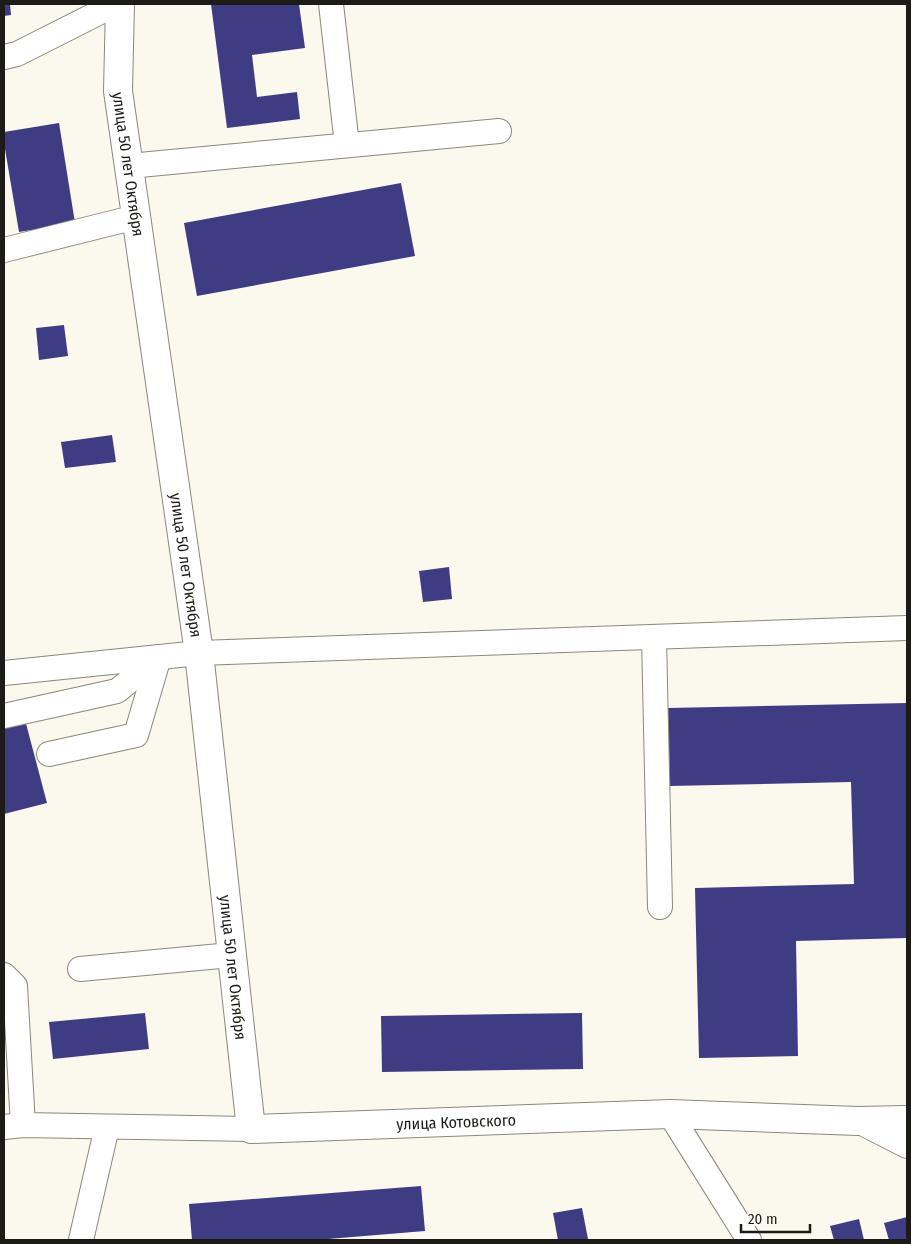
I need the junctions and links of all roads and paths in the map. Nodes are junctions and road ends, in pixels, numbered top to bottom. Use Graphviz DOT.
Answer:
graph roads {
  1 [pos="116,4"];
  2 [pos="120,4"];
  3 [pos="331,4"];
  4 [pos="4,57"];
  5 [pos="499,131"];
  6 [pos="347,145"];
  7 [pos="129,166"];
  8 [pos="136,217"];
  9 [pos="4,250"];
  10 [pos="907,628"];
  11 [pos="654,637"];
  12 [pos="199,653"];
  13 [pos="159,657"];
  14 [pos="4,673"];
  15 [pos="4,716"];
  16 [pos="49,754"];
  17 [pos="660,906"];
  18 [pos="232,956"];
  19 [pos="80,969"];
  20 [pos="4,975"];
  21 [pos="670,1114"];
  22 [pos="907,1120"];
  23 [pos="858,1121"];
  24 [pos="13,1126"];
  25 [pos="107,1127"];
  26 [pos="250,1129"];
  27 [pos="907,1146"];
  28 [pos="81,1240"];
  29 [pos="749,1240"];
  1 -- 4 [label="street"];
  2 -- 7 [label="main road, улица 50 лет Октября"];
  3 -- 6 [label="street"];
  5 -- 6 [label="street"];
  6 -- 7 [label="street"];
  7 -- 8 [label="main road, улица 50 лет Октября"];
  8 -- 9 [label="street"];
  8 -- 12 [label="main road, улица 50 лет Октября"];
  10 -- 11 [label="street"];
  11 -- 12 [label="street"];
  11 -- 17 [label="street"];
  12 -- 13 [label="street"];
  12 -- 18 [label="main road, улица 50 лет Октября"];
  13 -- 14 [label="street"];
  13 -- 15 [label="street"];
  13 -- 16 [label="street"];
  18 -- 19 [label="street"];
  18 -- 26 [label="main road, улица 50 лет Октября"];
  20 -- 24 [label="street"];
  21 -- 23 [label="main road, улица Котовского"];
  21 -- 26 [label="main road, улица Котовского"];
  21 -- 29 [label="street"];
  22 -- 23 [label="main road, улица Котовского"];
  23 -- 27 [label="street"];
  24 -- 25 [label="street, улица Котовского"];
  25 -- 26 [label="street, улица Котовского"];
  25 -- 28 [label="street"];
}
